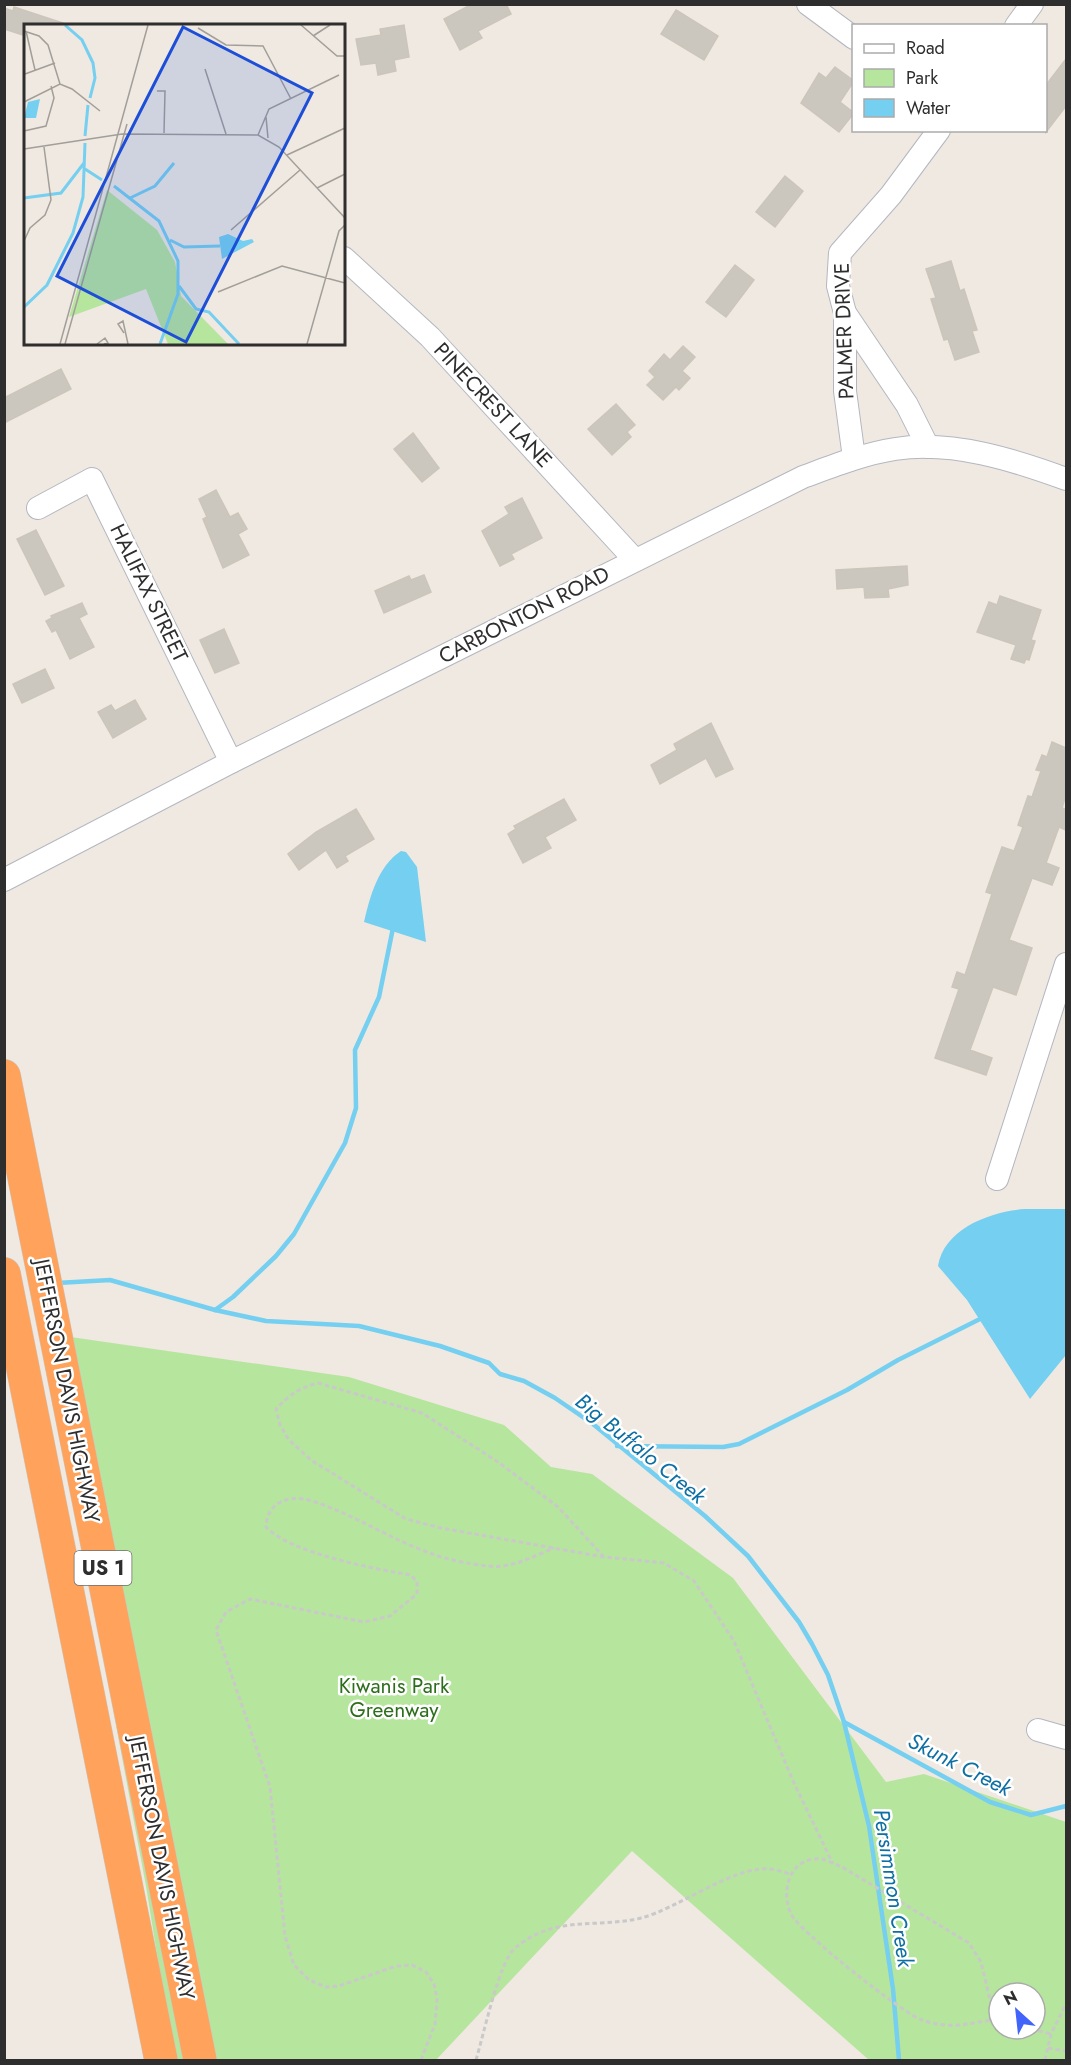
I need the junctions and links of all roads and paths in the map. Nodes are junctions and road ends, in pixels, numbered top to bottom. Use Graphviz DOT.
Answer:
graph roads {
  1 [pos="808,4"];
  2 [pos="1032,4"];
  3 [pos="1017,24"];
  4 [pos="852,37"];
  5 [pos="938,132"];
  6 [pos="345,259"];
  7 [pos="845,313"];
  8 [pos="928,447"];
  9 [pos="854,458"];
  10 [pos="1066,479"];
  11 [pos="38,508"];
  12 [pos="635,560"];
  13 [pos="231,762"];
  14 [pos="4,880"];
  15 [pos="1066,964"];
  16 [pos="4,1076"];
  17 [pos="997,1179"];
  18 [pos="4,1274"];
  19 [pos="554,1548"];
  20 [pos="604,1557"];
  21 [pos="1038,1730"];
  22 [pos="1066,1738"];
  23 [pos="833,1864"];
  24 [pos="791,1874"];
  25 [pos="987,1984"];
  26 [pos="1066,2004"];
  27 [pos="987,2021"];
  28 [pos="1047,2033"];
  29 [pos="1050,2034"];
  30 [pos="1047,2048"];
  31 [pos="1066,2051"];
  32 [pos="161,2061"];
  33 [pos="200,2061"];
  34 [pos="421,2061"];
  35 [pos="476,2061"];
  36 [pos="1046,2061"];
  1 -- 4 [label="street"];
  2 -- 3 [label="street"];
  5 -- 7 [label="street, PALMER DRIVE"];
  6 -- 12 [label="street, PINECREST LANE"];
  7 -- 8 [label="street"];
  7 -- 9 [label="street, PALMER DRIVE"];
  8 -- 9 [label="street, CARBONTON ROAD"];
  8 -- 10 [label="street, CARBONTON ROAD"];
  9 -- 12 [label="street, CARBONTON ROAD"];
  11 -- 13 [label="street, HALIFAX STREET"];
  12 -- 13 [label="street, CARBONTON ROAD"];
  13 -- 14 [label="street, CARBONTON ROAD"];
  15 -- 17 [label="street"];
  16 -- 33 [label="highway, JEFFERSON DAVIS HIGHWAY / US 1"];
  18 -- 32 [label="highway, JEFFERSON DAVIS HIGHWAY / US 1"];
  19 -- 20 [label="path"];
  19 -- 20 [label="path"];
  19 -- 34 [label="path"];
  20 -- 23 [label="path"];
  21 -- 22 [label="street"];
  23 -- 24 [label="path"];
  23 -- 25 [label="path"];
  24 -- 27 [label="path"];
  24 -- 35 [label="path"];
  26 -- 29 [label="path"];
  28 -- 29 [label="path"];
  29 -- 30 [label="path"];
  30 -- 31 [label="path"];
  30 -- 36 [label="path"];
}
